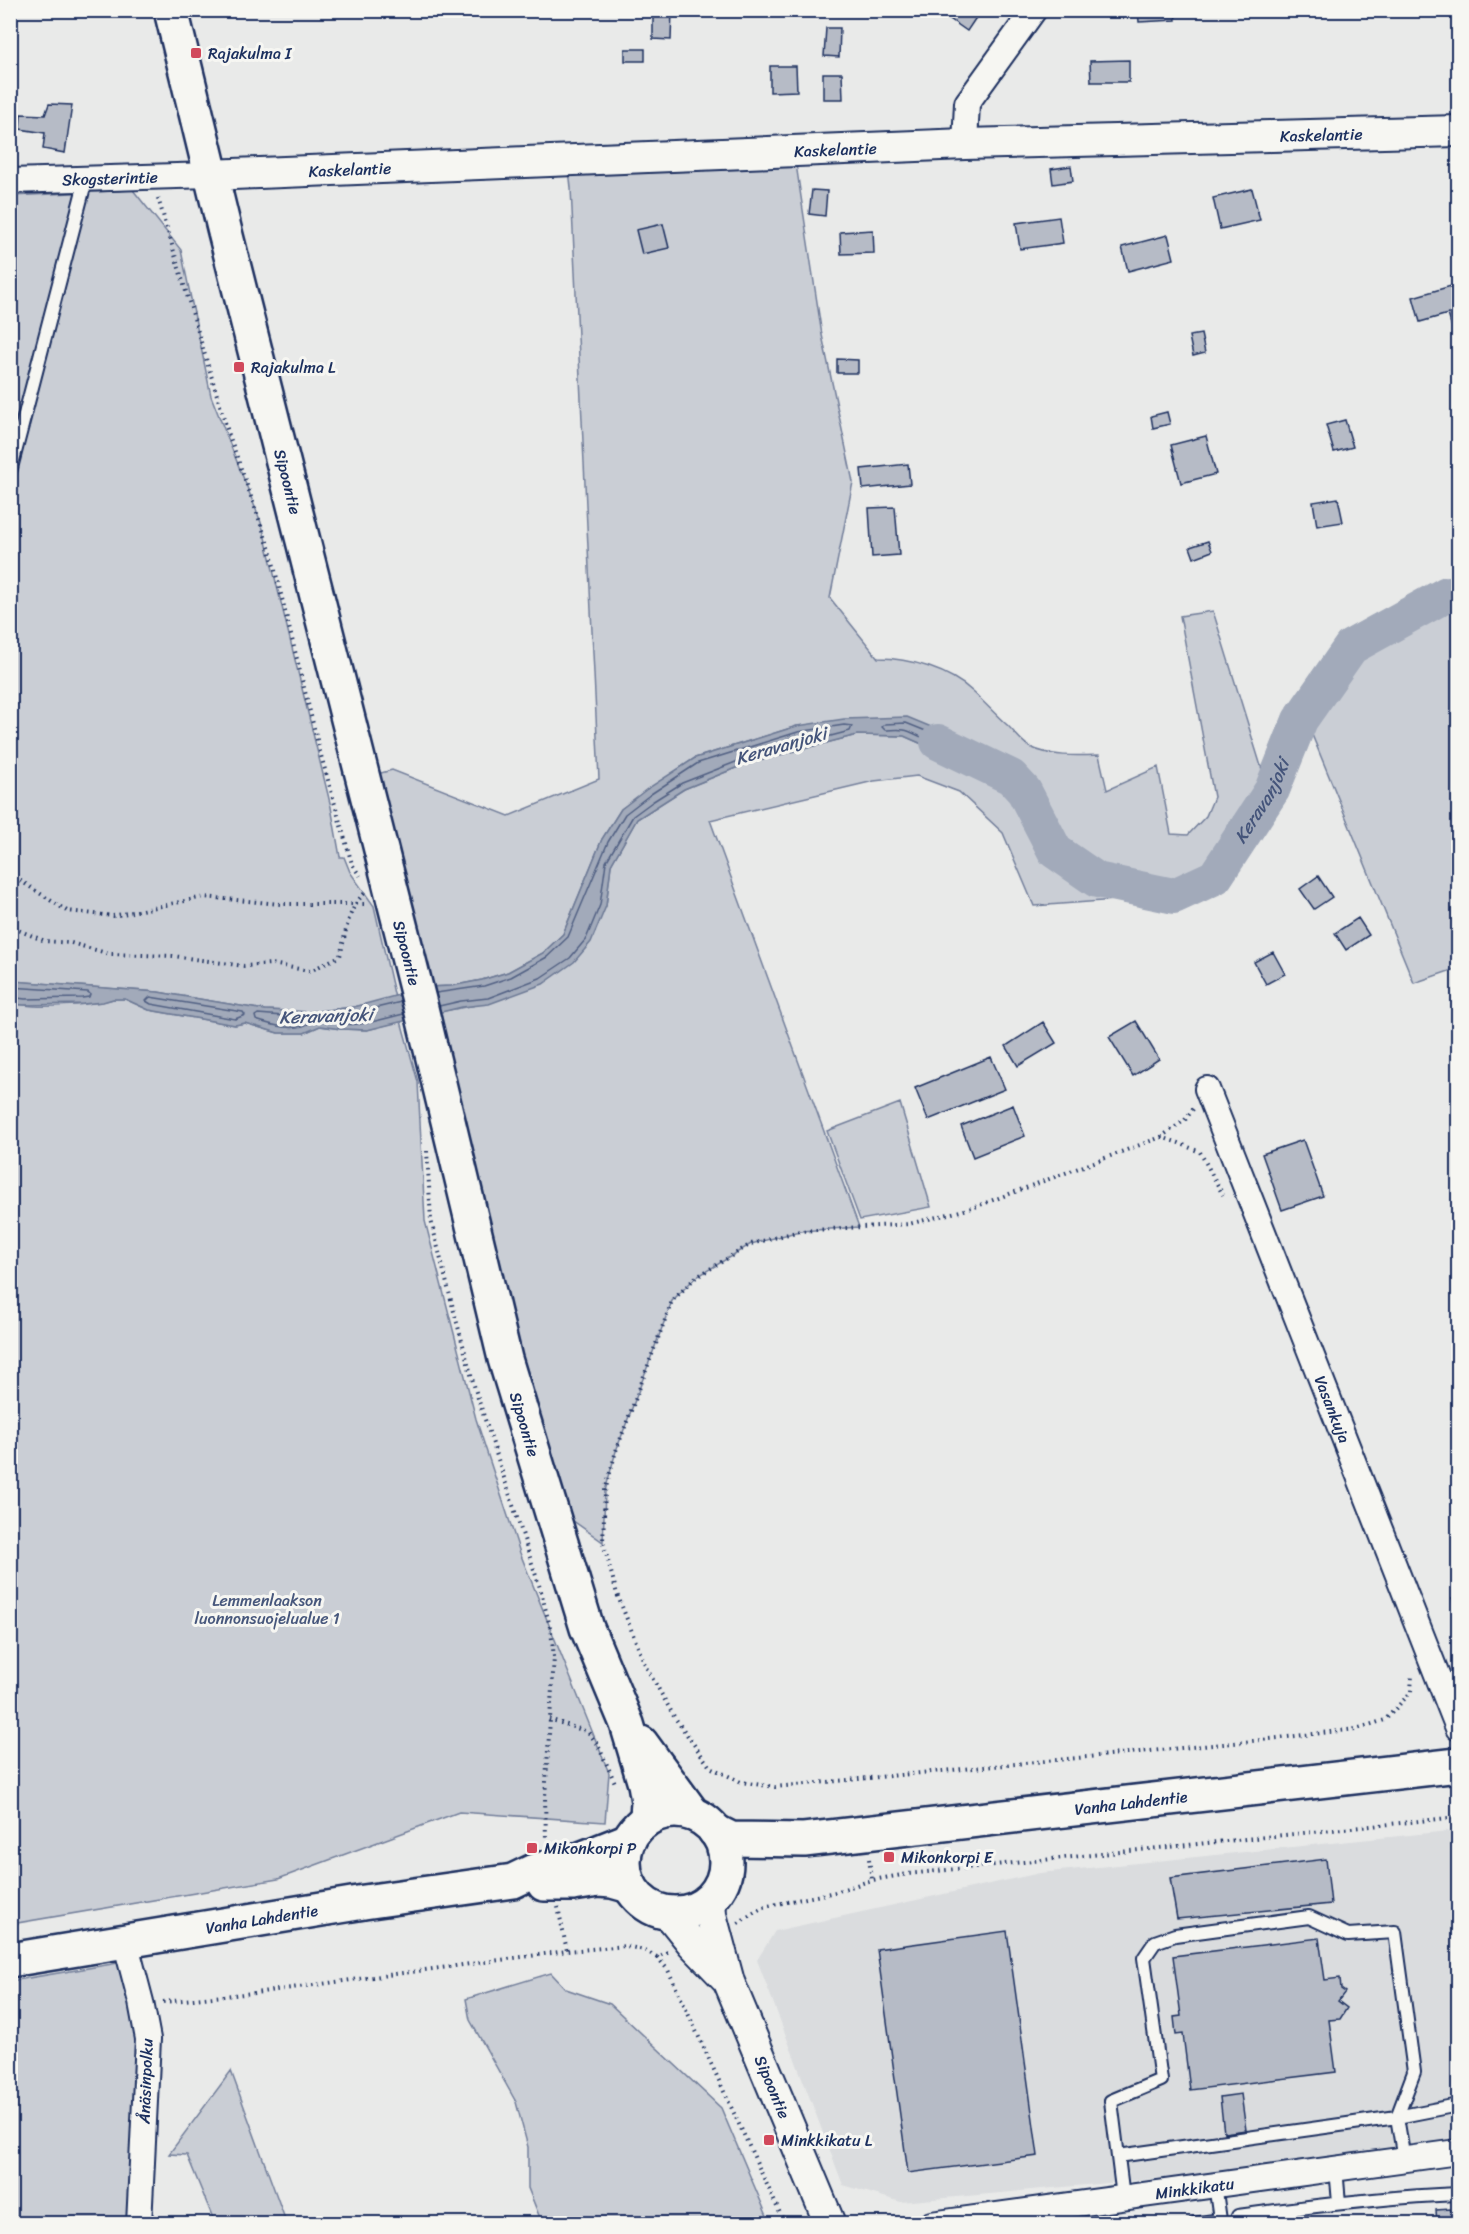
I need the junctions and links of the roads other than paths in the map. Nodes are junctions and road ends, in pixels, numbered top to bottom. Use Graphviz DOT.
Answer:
graph roads {
  1 [pos="171,10"];
  2 [pos="1034,10"];
  3 [pos="1458,131"];
  4 [pos="965,144"];
  5 [pos="210,175"];
  6 [pos="86,178"];
  7 [pos="10,181"];
  8 [pos="10,472"];
  9 [pos="1207,1089"];
  10 [pos="627,1724"];
  11 [pos="1458,1728"];
  12 [pos="1458,1765"];
  13 [pos="704,1823"];
  14 [pos="638,1829"];
  15 [pos="804,1840"];
  16 [pos="513,1881"];
  17 [pos="630,1886"];
  18 [pos="717,1888"];
  19 [pos="668,1913"];
  20 [pos="704,1938"];
  21 [pos="125,1941"];
  22 [pos="10,1959"];
  23 [pos="1458,2105"];
  24 [pos="1397,2118"];
  25 [pos="1458,2152"];
  26 [pos="1118,2156"];
  27 [pos="1404,2159"];
  28 [pos="1336,2168"];
  29 [pos="1215,2184"];
  30 [pos="1458,2193"];
  31 [pos="1123,2197"];
  32 [pos="1339,2203"];
  33 [pos="1238,2216"];
  34 [pos="998,2219"];
  35 [pos="1220,2222"];
  36 [pos="139,2223"];
  37 [pos="830,2223"];
  38 [pos="931,2223"];
  39 [pos="1194,2223"];
  1 -- 5 [label="main road, Sipoontie"];
  2 -- 4 [label="street"];
  3 -- 4 [label="street, Kaskelantie"];
  4 -- 5 [label="street, Kaskelantie"];
  5 -- 6 [label="street, Skogsterintie"];
  5 -- 10 [label="main road, Sipoontie"];
  6 -- 7 [label="street, Skogsterintie"];
  6 -- 8 [label="lane"];
  9 -- 11 [label="street, Vasankuja"];
  10 -- 13 [label="main road, Sipoontie"];
  10 -- 14 [label="main road, Sipoontie"];
  12 -- 15 [label="main road, Vanha Lahdentie"];
  13 -- 14 [label="main road"];
  13 -- 15 [label="main road, Vanha Lahdentie"];
  13 -- 18 [label="main road"];
  14 -- 16 [label="main road, Vanha Lahdentie"];
  14 -- 17 [label="main road"];
  15 -- 18 [label="main road, Vanha Lahdentie"];
  16 -- 17 [label="main road, Vanha Lahdentie"];
  16 -- 21 [label="main road, Vanha Lahdentie"];
  17 -- 19 [label="main road"];
  18 -- 19 [label="main road"];
  18 -- 20 [label="street"];
  19 -- 20 [label="street, Sipoontie"];
  20 -- 37 [label="street, Sipoontie"];
  21 -- 22 [label="main road, Vanha Lahdentie"];
  21 -- 36 [label="street, Ånäsinpolku"];
  23 -- 24 [label="lane"];
  24 -- 26 [label="lane"];
  24 -- 26 [label="lane"];
  24 -- 27 [label="lane"];
  25 -- 27 [label="street, Minkkikatu"];
  26 -- 31 [label="lane"];
  27 -- 28 [label="street, Minkkikatu"];
  28 -- 29 [label="street, Minkkikatu"];
  28 -- 32 [label="lane"];
  29 -- 31 [label="street, Minkkikatu"];
  29 -- 35 [label="lane"];
  30 -- 32 [label="lane"];
  31 -- 34 [label="street, Minkkikatu"];
  32 -- 33 [label="lane"];
  34 -- 38 [label="street, Minkkikatu"];
  35 -- 39 [label="lane"];
}
